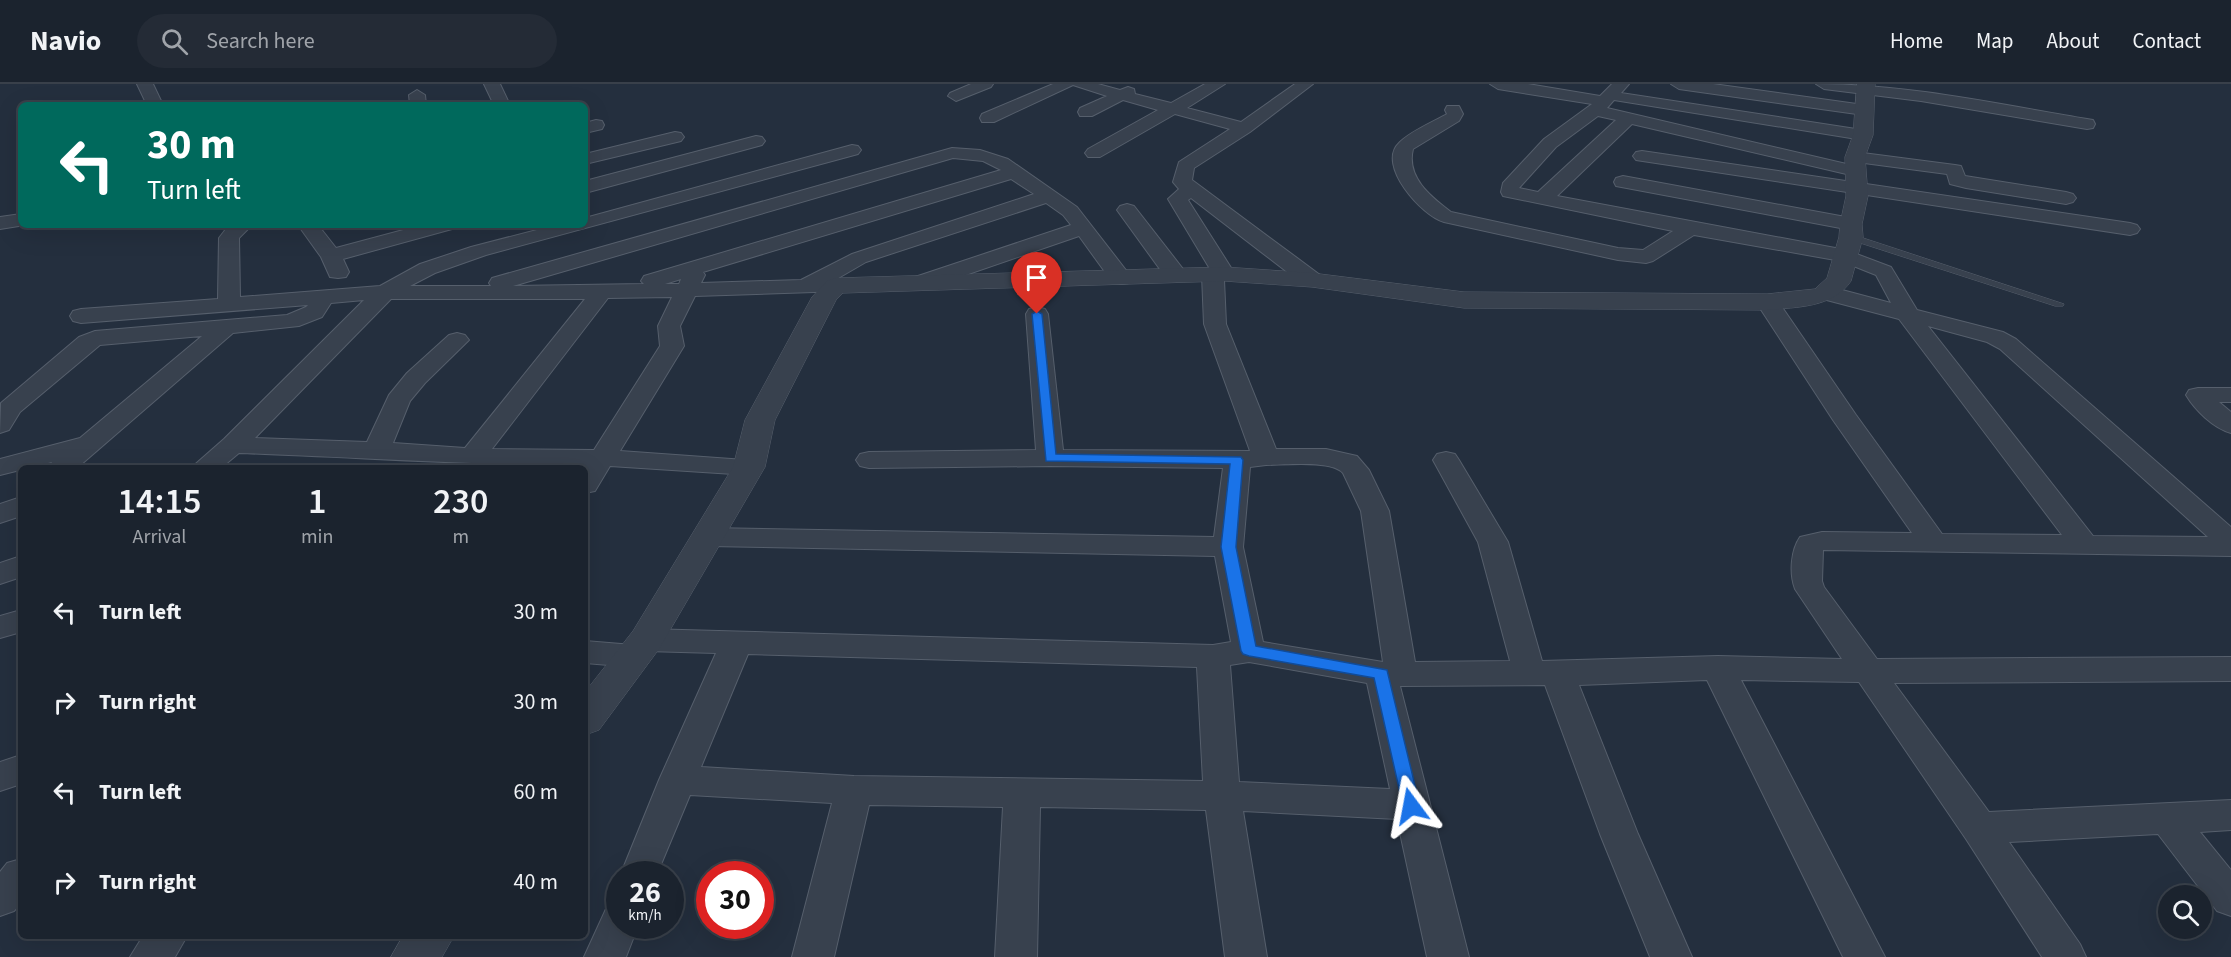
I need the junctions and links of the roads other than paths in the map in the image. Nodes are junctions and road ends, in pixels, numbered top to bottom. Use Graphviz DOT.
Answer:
graph roads {
  1 [pos="145,84"];
  2 [pos="492,84"];
  3 [pos="985,84"];
  4 [pos="1066,84"];
  5 [pos="1080,84"];
  6 [pos="1143,84"];
  7 [pos="1217,84"];
  8 [pos="1305,84"];
  9 [pos="1498,84"];
  10 [pos="1590,84"];
  11 [pos="1679,84"];
  12 [pos="1824,84"];
  13 [pos="1123,95"];
  14 [pos="1865,95"];
  15 [pos="956,96"];
  16 [pos="1609,96"];
  17 [pos="154,102"];
  18 [pos="501,102"];
  19 [pos="1174,108"];
  20 [pos="1453,110"];
  21 [pos="1086,112"];
  22 [pos="1629,117"];
  23 [pos="988,118"];
  24 [pos="2087,123"];
  25 [pos="1244,128"];
  26 [pos="675,137"];
  27 [pos="756,141"];
  28 [pos="852,150"];
  29 [pos="1094,153"];
  30 [pos="1642,156"];
  31 [pos="588,158"];
  32 [pos="1858,163"];
  33 [pos="1018,174"];
  34 [pos="1623,182"];
  35 [pos="588,186"];
  36 [pos="1190,189"];
  37 [pos="1048,196"];
  38 [pos="2067,198"];
  39 [pos="1542,199"];
  40 [pos="1127,210"];
  41 [pos="18,220"];
  42 [pos="0,223"];
  43 [pos="588,223"];
  44 [pos="238,228"];
  45 [pos="311,228"];
  46 [pos="434,228"];
  47 [pos="569,228"];
  48 [pos="1083,228"];
  49 [pos="1690,228"];
  50 [pos="2130,229"];
  51 [pos="1849,239"];
  52 [pos="331,256"];
  53 [pos="699,267"];
  54 [pos="1175,274"];
  55 [pos="1218,275"];
  56 [pos="1120,278"];
  57 [pos="1312,280"];
  58 [pos="917,284"];
  59 [pos="821,286"];
  60 [pos="685,290"];
  61 [pos="385,292"];
  62 [pos="611,292"];
  63 [pos="466,293"];
  64 [pos="1827,293"];
  65 [pos="359,294"];
  66 [pos="1767,302"];
  67 [pos="2060,304"];
  68 [pos="1037,314"];
  69 [pos="1908,314"];
  70 [pos="227,315"];
  71 [pos="81,316"];
  72 [pos="457,340"];
  73 [pos="2231,395"];
  74 [pos="0,425"];
  75 [pos="2231,425"];
  76 [pos="87,444"];
  77 [pos="233,445"];
  78 [pos="377,450"];
  79 [pos="472,457"];
  80 [pos="1266,457"];
  81 [pos="604,458"];
  82 [pos="1050,458"];
  83 [pos="869,460"];
  84 [pos="1237,460"];
  85 [pos="1446,460"];
  86 [pos="65,465"];
  87 [pos="208,465"];
  88 [pos="0,467"];
  89 [pos="749,467"];
  90 [pos="588,481"];
  91 [pos="18,507"];
  92 [pos="0,514"];
  93 [pos="709,537"];
  94 [pos="1934,542"];
  95 [pos="2231,542"];
  96 [pos="2084,544"];
  97 [pos="1228,547"];
  98 [pos="2231,547"];
  99 [pos="18,567"];
  100 [pos="0,574"];
  101 [pos="18,622"];
  102 [pos="0,627"];
  103 [pos="736,644"];
  104 [pos="640,648"];
  105 [pos="1249,651"];
  106 [pos="588,652"];
  107 [pos="1213,656"];
  108 [pos="1718,668"];
  109 [pos="2231,669"];
  110 [pos="1868,671"];
  111 [pos="1543,673"];
  112 [pos="1391,674"];
  113 [pos="588,716"];
  114 [pos="18,770"];
  115 [pos="0,777"];
  116 [pos="677,780"];
  117 [pos="854,790"];
  118 [pos="1022,793"];
  119 [pos="1222,796"];
  120 [pos="1411,806"];
  121 [pos="2231,815"];
  122 [pos="2168,819"];
  123 [pos="1979,828"];
  124 [pos="643,861"];
  125 [pos="18,878"];
  126 [pos="0,899"];
  127 [pos="2231,899"];
  128 [pos="165,939"];
  129 [pos="428,939"];
  130 [pos="612,939"];
  131 [pos="151,957"];
  132 [pos="415,957"];
  133 [pos="605,957"];
  134 [pos="813,957"];
  135 [pos="1016,957"];
  136 [pos="1246,957"];
  137 [pos="1448,957"];
  138 [pos="1671,957"];
  139 [pos="1864,957"];
  140 [pos="2065,957"];
  1 -- 17 [label="street"];
  2 -- 18 [label="street"];
  3 -- 15 [label="street"];
  4 -- 23 [label="street"];
  5 -- 13 [label="street"];
  6 -- 13 [label="street"];
  7 -- 19 [label="street"];
  8 -- 25 [label="street"];
  9 -- 16 [label="street"];
  10 -- 16 [label="street"];
  11 -- 14 [label="street"];
  12 -- 14 [label="street"];
  13 -- 19 [label="street"];
  13 -- 21 [label="street"];
  14 -- 24 [label="street"];
  14 -- 32 [label="street"];
  16 -- 22 [label="street"];
  16 -- 32 [label="street"];
  16 -- 39 [label="street"];
  19 -- 25 [label="street"];
  19 -- 29 [label="street"];
  20 -- 49 [label="street"];
  22 -- 32 [label="street"];
  22 -- 39 [label="street"];
  25 -- 36 [label="street"];
  26 -- 31 [label="street"];
  27 -- 35 [label="street"];
  28 -- 43 [label="street"];
  30 -- 32 [label="street"];
  32 -- 38 [label="street"];
  32 -- 50 [label="street"];
  32 -- 51 [label="street"];
  33 -- 37 [label="street"];
  33 -- 53 [label="street"];
  33 -- 63 [label="street"];
  34 -- 51 [label="street"];
  36 -- 55 [label="street"];
  36 -- 57 [label="street"];
  37 -- 48 [label="street"];
  37 -- 59 [label="street"];
  39 -- 49 [label="street"];
  40 -- 54 [label="street"];
  41 -- 42 [label="street"];
  44 -- 70 [label="street"];
  45 -- 52 [label="street"];
  46 -- 52 [label="street"];
  47 -- 61 [label="street"];
  48 -- 56 [label="street"];
  48 -- 58 [label="street"];
  49 -- 51 [label="street"];
  51 -- 64 [label="street"];
  51 -- 67 [label="lane"];
  51 -- 69 [label="street"];
  52 -- 65 [label="street"];
  53 -- 60 [label="street"];
  53 -- 62 [label="street"];
  54 -- 55 [label="street"];
  54 -- 56 [label="street"];
  55 -- 57 [label="street"];
  55 -- 80 [label="street"];
  56 -- 58 [label="street"];
  57 -- 66 [label="street"];
  58 -- 59 [label="street"];
  59 -- 60 [label="street"];
  59 -- 89 [label="street"];
  60 -- 62 [label="street"];
  60 -- 81 [label="street"];
  61 -- 63 [label="street"];
  61 -- 65 [label="street"];
  61 -- 77 [label="street"];
  62 -- 63 [label="street"];
  62 -- 79 [label="street"];
  64 -- 66 [label="street"];
  64 -- 69 [label="street"];
  65 -- 70 [label="street"];
  66 -- 94 [label="street"];
  68 -- 82 [label="street"];
  69 -- 95 [label="street"];
  69 -- 96 [label="street"];
  70 -- 71 [label="street"];
  70 -- 74 [label="street"];
  70 -- 76 [label="street"];
  72 -- 78 [label="street"];
  73 -- 75 [label="street"];
  76 -- 86 [label="street"];
  76 -- 88 [label="street"];
  77 -- 78 [label="street"];
  77 -- 87 [label="street"];
  78 -- 79 [label="street"];
  79 -- 81 [label="street"];
  80 -- 84 [label="street"];
  80 -- 112 [label="street"];
  81 -- 89 [label="street"];
  81 -- 90 [label="street"];
  82 -- 83 [label="street"];
  82 -- 84 [label="street"];
  84 -- 97 [label="street"];
  85 -- 111 [label="street"];
  89 -- 93 [label="street"];
  91 -- 92 [label="street"];
  93 -- 97 [label="street"];
  93 -- 104 [label="street"];
  94 -- 96 [label="street"];
  94 -- 110 [label="street"];
  96 -- 98 [label="street"];
  97 -- 105 [label="street"];
  99 -- 100 [label="street"];
  101 -- 102 [label="street"];
  103 -- 104 [label="street"];
  103 -- 107 [label="street"];
  103 -- 116 [label="street"];
  104 -- 106 [label="street"];
  104 -- 113 [label="street"];
  105 -- 107 [label="street"];
  105 -- 112 [label="street"];
  107 -- 119 [label="street"];
  108 -- 110 [label="street"];
  108 -- 111 [label="street"];
  108 -- 139 [label="street"];
  109 -- 110 [label="street"];
  110 -- 123 [label="street"];
  111 -- 112 [label="street"];
  111 -- 138 [label="street"];
  112 -- 120 [label="street"];
  114 -- 115 [label="street"];
  116 -- 117 [label="street"];
  116 -- 124 [label="street"];
  117 -- 118 [label="street"];
  117 -- 134 [label="street"];
  118 -- 119 [label="street"];
  118 -- 135 [label="street"];
  119 -- 120 [label="street"];
  119 -- 136 [label="street"];
  120 -- 137 [label="street"];
  121 -- 122 [label="street"];
  122 -- 123 [label="street"];
  122 -- 127 [label="street"];
  123 -- 140 [label="street"];
  125 -- 126 [label="street"];
  128 -- 131 [label="street"];
  129 -- 132 [label="street"];
  130 -- 133 [label="street"];
}
